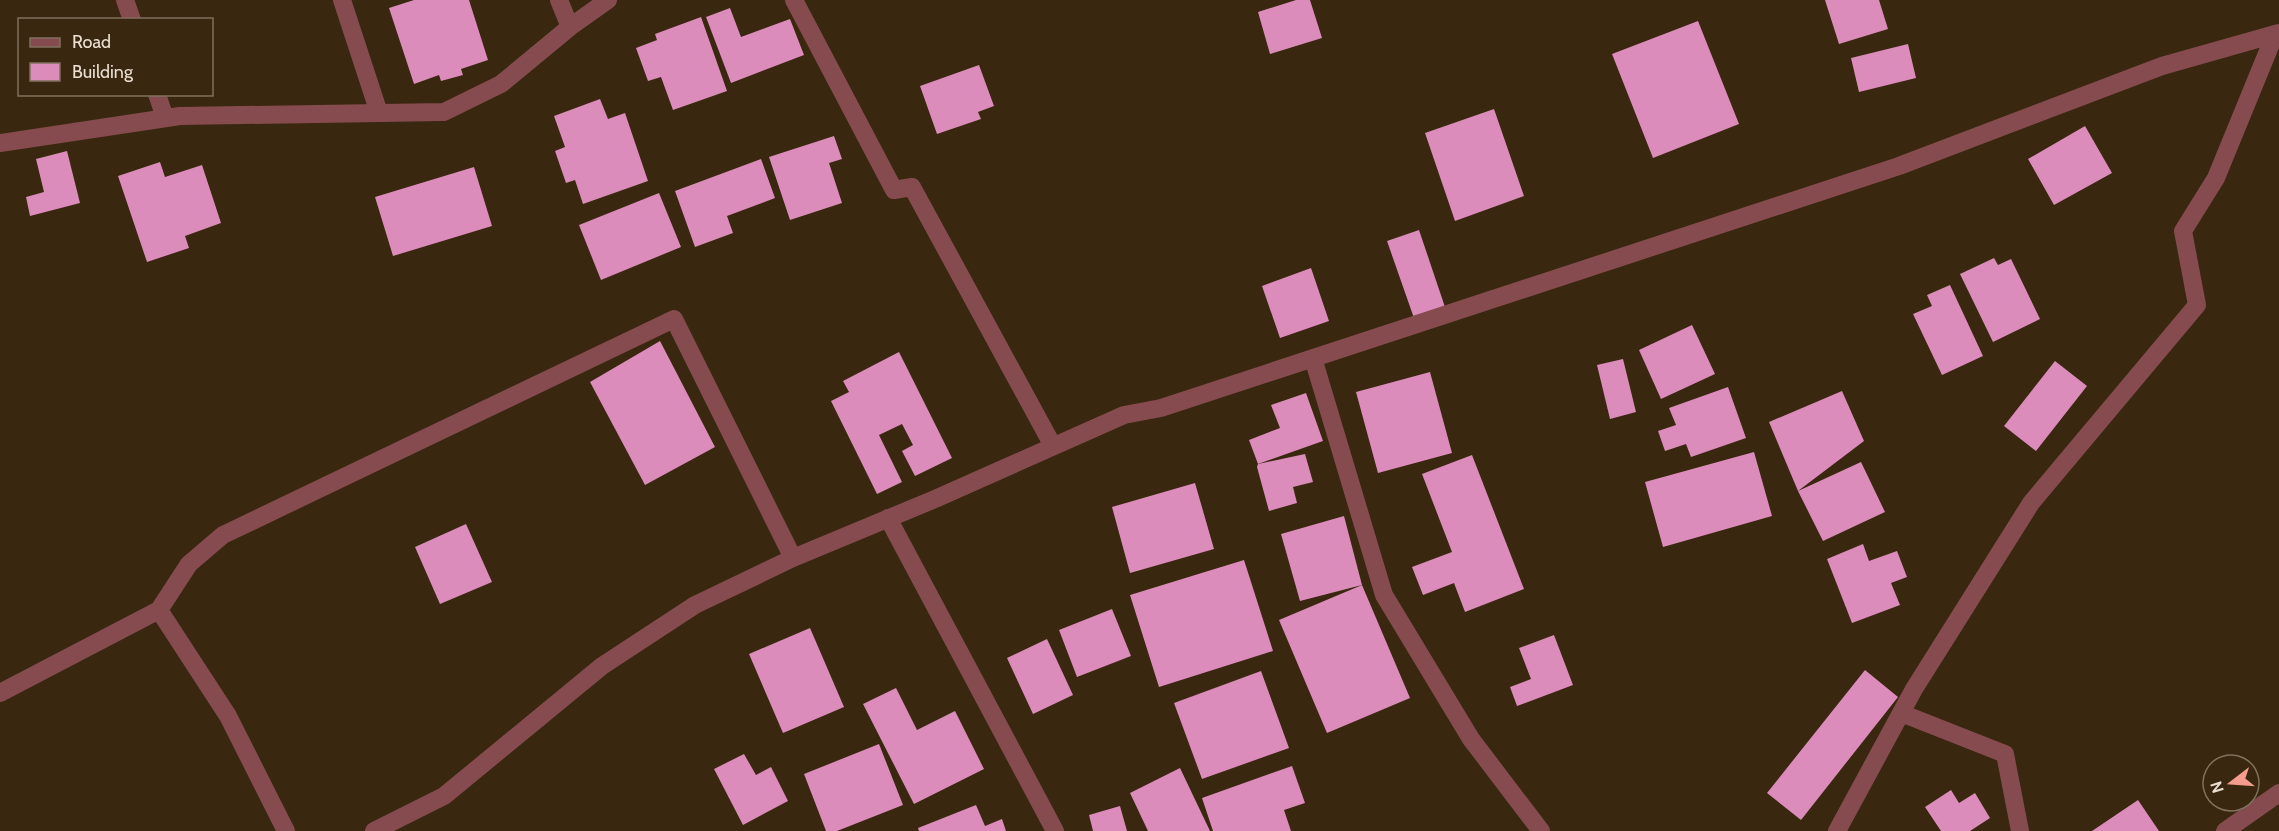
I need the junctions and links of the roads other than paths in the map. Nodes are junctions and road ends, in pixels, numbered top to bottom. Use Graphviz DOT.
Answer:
graph roads {
  1 [pos="125,0"];
  2 [pos="342,0"];
  3 [pos="559,0"];
  4 [pos="608,0"];
  5 [pos="794,0"];
  6 [pos="131,18"];
  7 [pos="570,27"];
  8 [pos="2277,34"];
  9 [pos="158,96"];
  10 [pos="379,112"];
  11 [pos="165,118"];
  12 [pos="0,143"];
  13 [pos="1313,358"];
  14 [pos="1053,446"];
  15 [pos="888,518"];
  16 [pos="793,558"];
  17 [pos="159,610"];
  18 [pos="0,693"];
  19 [pos="1901,713"];
  20 [pos="2279,793"];
  21 [pos="286,831"];
  22 [pos="374,831"];
  23 [pos="1055,831"];
  24 [pos="1541,831"];
  25 [pos="1837,831"];
  26 [pos="2020,831"];
  27 [pos="2225,831"];
  1 -- 6 [label="street"];
  2 -- 10 [label="street"];
  3 -- 7 [label="street"];
  4 -- 7 [label="street"];
  5 -- 14 [label="street"];
  7 -- 10 [label="street"];
  8 -- 13 [label="street"];
  8 -- 19 [label="street"];
  9 -- 11 [label="street"];
  10 -- 11 [label="street"];
  11 -- 12 [label="street"];
  13 -- 14 [label="street"];
  13 -- 24 [label="street"];
  14 -- 15 [label="street"];
  15 -- 16 [label="street"];
  15 -- 23 [label="street"];
  16 -- 17 [label="street"];
  16 -- 22 [label="street"];
  17 -- 18 [label="street"];
  17 -- 21 [label="street"];
  19 -- 25 [label="street"];
  19 -- 26 [label="street"];
  20 -- 27 [label="street"];
}
